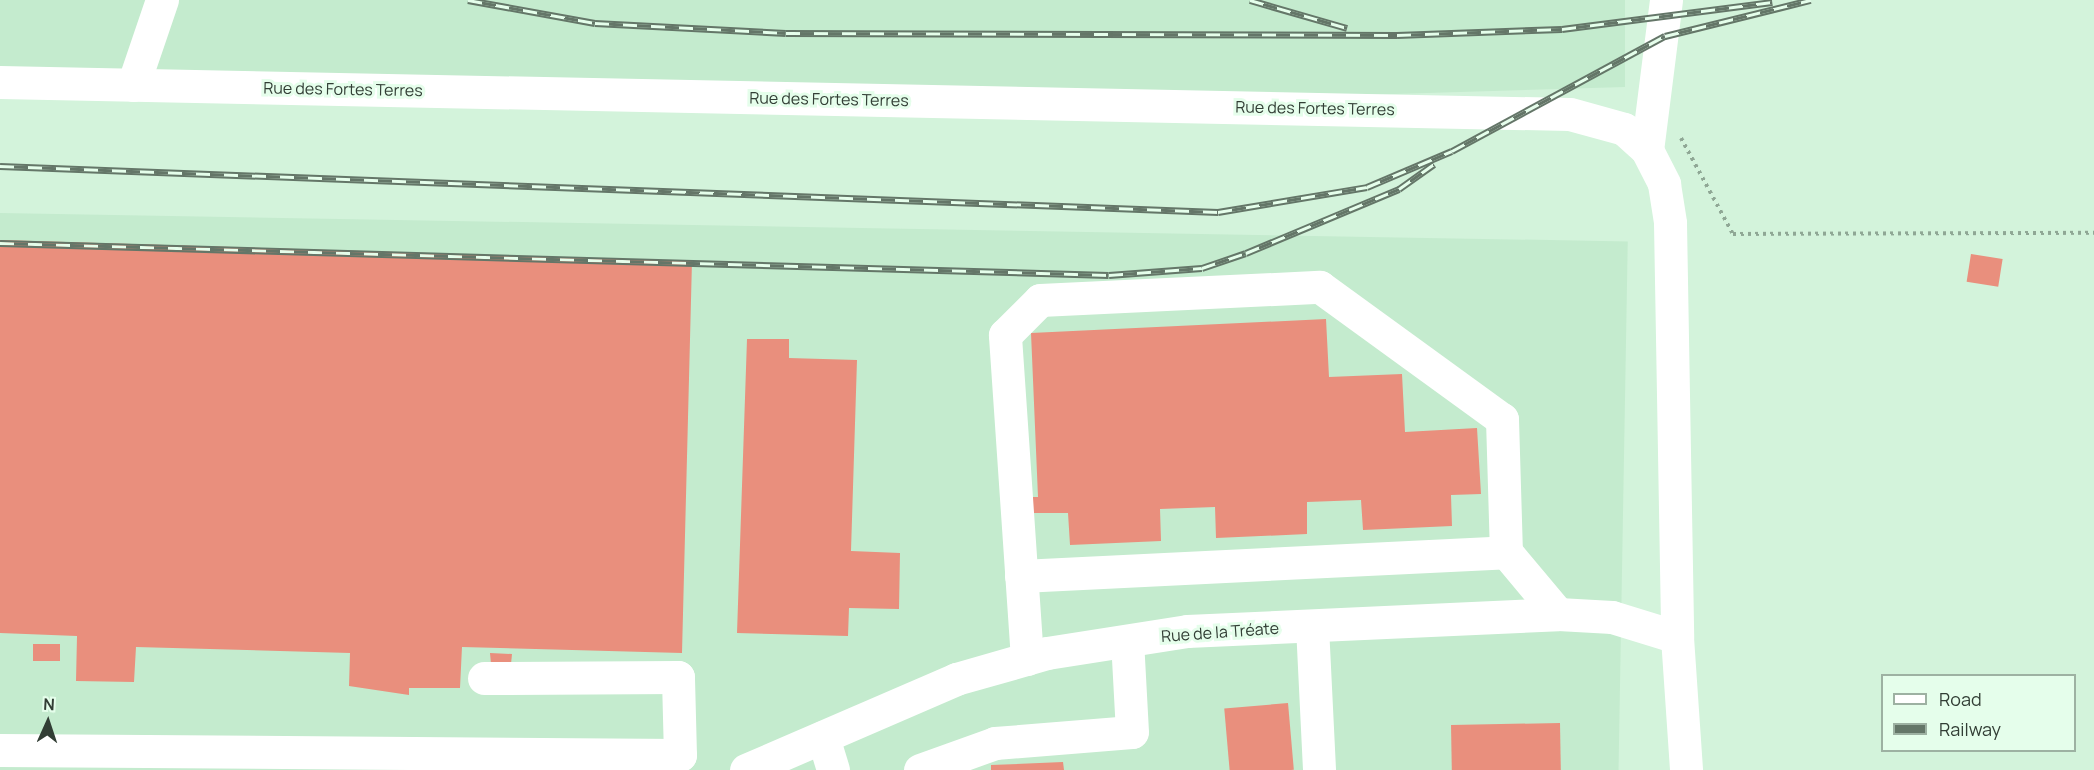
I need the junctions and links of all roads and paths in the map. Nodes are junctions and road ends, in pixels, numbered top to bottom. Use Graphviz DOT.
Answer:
graph roads {
  1 [pos="162,0"];
  2 [pos="1666,0"];
  3 [pos="0,82"];
  4 [pos="133,85"];
  5 [pos="1658,99"];
  6 [pos="1647,150"];
  7 [pos="2094,233"];
  8 [pos="1506,552"];
  9 [pos="1021,576"];
  10 [pos="1558,614"];
  11 [pos="1312,626"];
  12 [pos="1677,637"];
  13 [pos="1127,640"];
  14 [pos="1027,658"];
  15 [pos="484,678"];
  16 [pos="823,737"];
  17 [pos="0,750"];
  18 [pos="685,762"];
  19 [pos="746,770"];
  20 [pos="833,770"];
  21 [pos="920,770"];
  22 [pos="1319,770"];
  23 [pos="1686,770"];
  1 -- 4 [label="street"];
  2 -- 5 [label="street"];
  3 -- 4 [label="street, Rue des Fortes Terres"];
  4 -- 6 [label="street, Rue des Fortes Terres"];
  5 -- 6 [label="street"];
  5 -- 7 [label="path"];
  6 -- 12 [label="street"];
  8 -- 9 [label="street"];
  8 -- 9 [label="street"];
  8 -- 10 [label="street"];
  9 -- 14 [label="street"];
  10 -- 11 [label="street, Rue de la Tréate"];
  10 -- 12 [label="street, Rue de la Tréate"];
  11 -- 13 [label="street, Rue de la Tréate"];
  11 -- 22 [label="street"];
  12 -- 23 [label="street"];
  13 -- 14 [label="street, Rue de la Tréate"];
  13 -- 21 [label="street"];
  14 -- 16 [label="street, Rue de la Tréate"];
  15 -- 18 [label="street"];
  16 -- 19 [label="street, Rue de la Tréate"];
  16 -- 20 [label="street"];
  17 -- 18 [label="street"];
}
